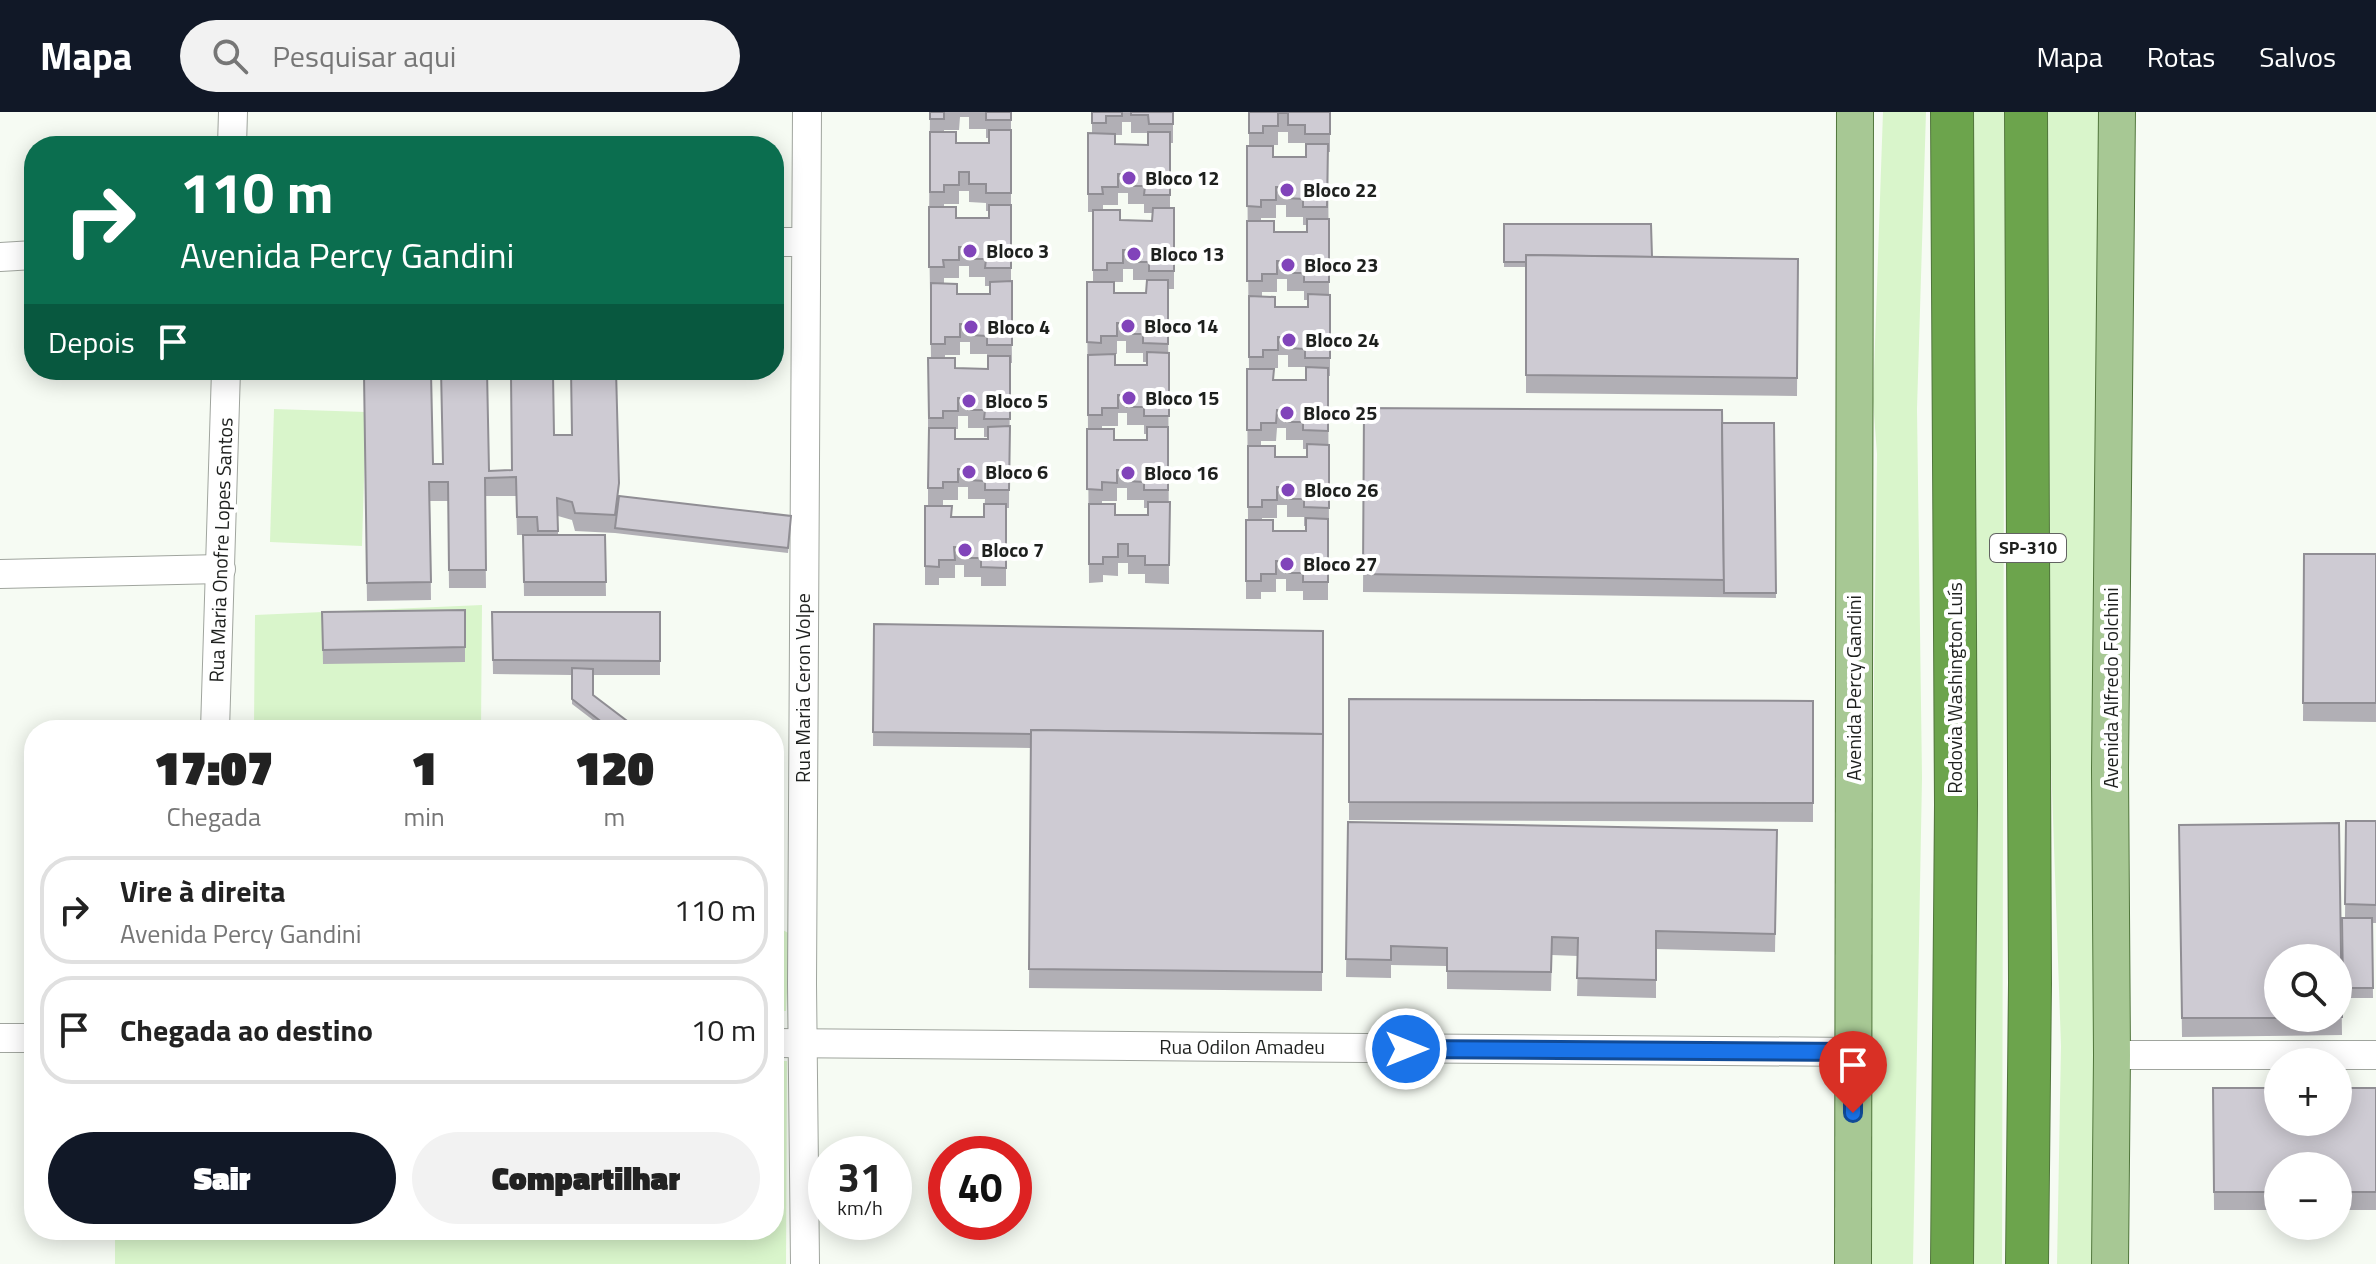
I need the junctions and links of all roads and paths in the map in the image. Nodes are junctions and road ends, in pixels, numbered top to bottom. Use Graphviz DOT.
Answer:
graph roads {
  1 [pos="233,112"];
  2 [pos="807,112"];
  3 [pos="1855,112"];
  4 [pos="1952,112"];
  5 [pos="2026,112"];
  6 [pos="2117,112"];
  7 [pos="232,136"];
  8 [pos="784,242"];
  9 [pos="805,242"];
  10 [pos="24,256"];
  11 [pos="0,257"];
  12 [pos="226,380"];
  13 [pos="221,569"];
  14 [pos="0,574"];
  15 [pos="215,720"];
  16 [pos="0,1038"];
  17 [pos="24,1038"];
  18 [pos="784,1043"];
  19 [pos="804,1043"];
  20 [pos="1853,1052"];
  21 [pos="2112,1055"];
  22 [pos="2376,1055"];
  23 [pos="805,1264"];
  24 [pos="1853,1264"];
  25 [pos="1952,1264"];
  26 [pos="2027,1264"];
  27 [pos="2110,1264"];
  1 -- 7 [label="street"];
  2 -- 9 [label="street, Rua Maria Ceron Volpe"];
  3 -- 20 [label="main road, Avenida Percy Gandini"];
  4 -- 25 [label="highway, Rodovia Washington Luís"];
  5 -- 26 [label="highway, SP-310"];
  6 -- 21 [label="main road, Avenida Alfredo Folchini"];
  8 -- 9 [label="street"];
  9 -- 19 [label="street, Rua Maria Ceron Volpe"];
  10 -- 11 [label="street"];
  12 -- 13 [label="street, Rua Maria Onofre Lopes Santos"];
  13 -- 14 [label="street"];
  13 -- 15 [label="street, Rua Maria Onofre Lopes Santos"];
  16 -- 17 [label="street"];
  18 -- 19 [label="street, Rua Odilon Amadeu"];
  19 -- 20 [label="street, Rua Odilon Amadeu"];
  19 -- 23 [label="street, Rua Maria Ceron Volpe"];
  20 -- 24 [label="main road, Avenida Percy Gandini"];
  21 -- 22 [label="street"];
  21 -- 27 [label="main road, Avenida Alfredo Folchini"];
}
